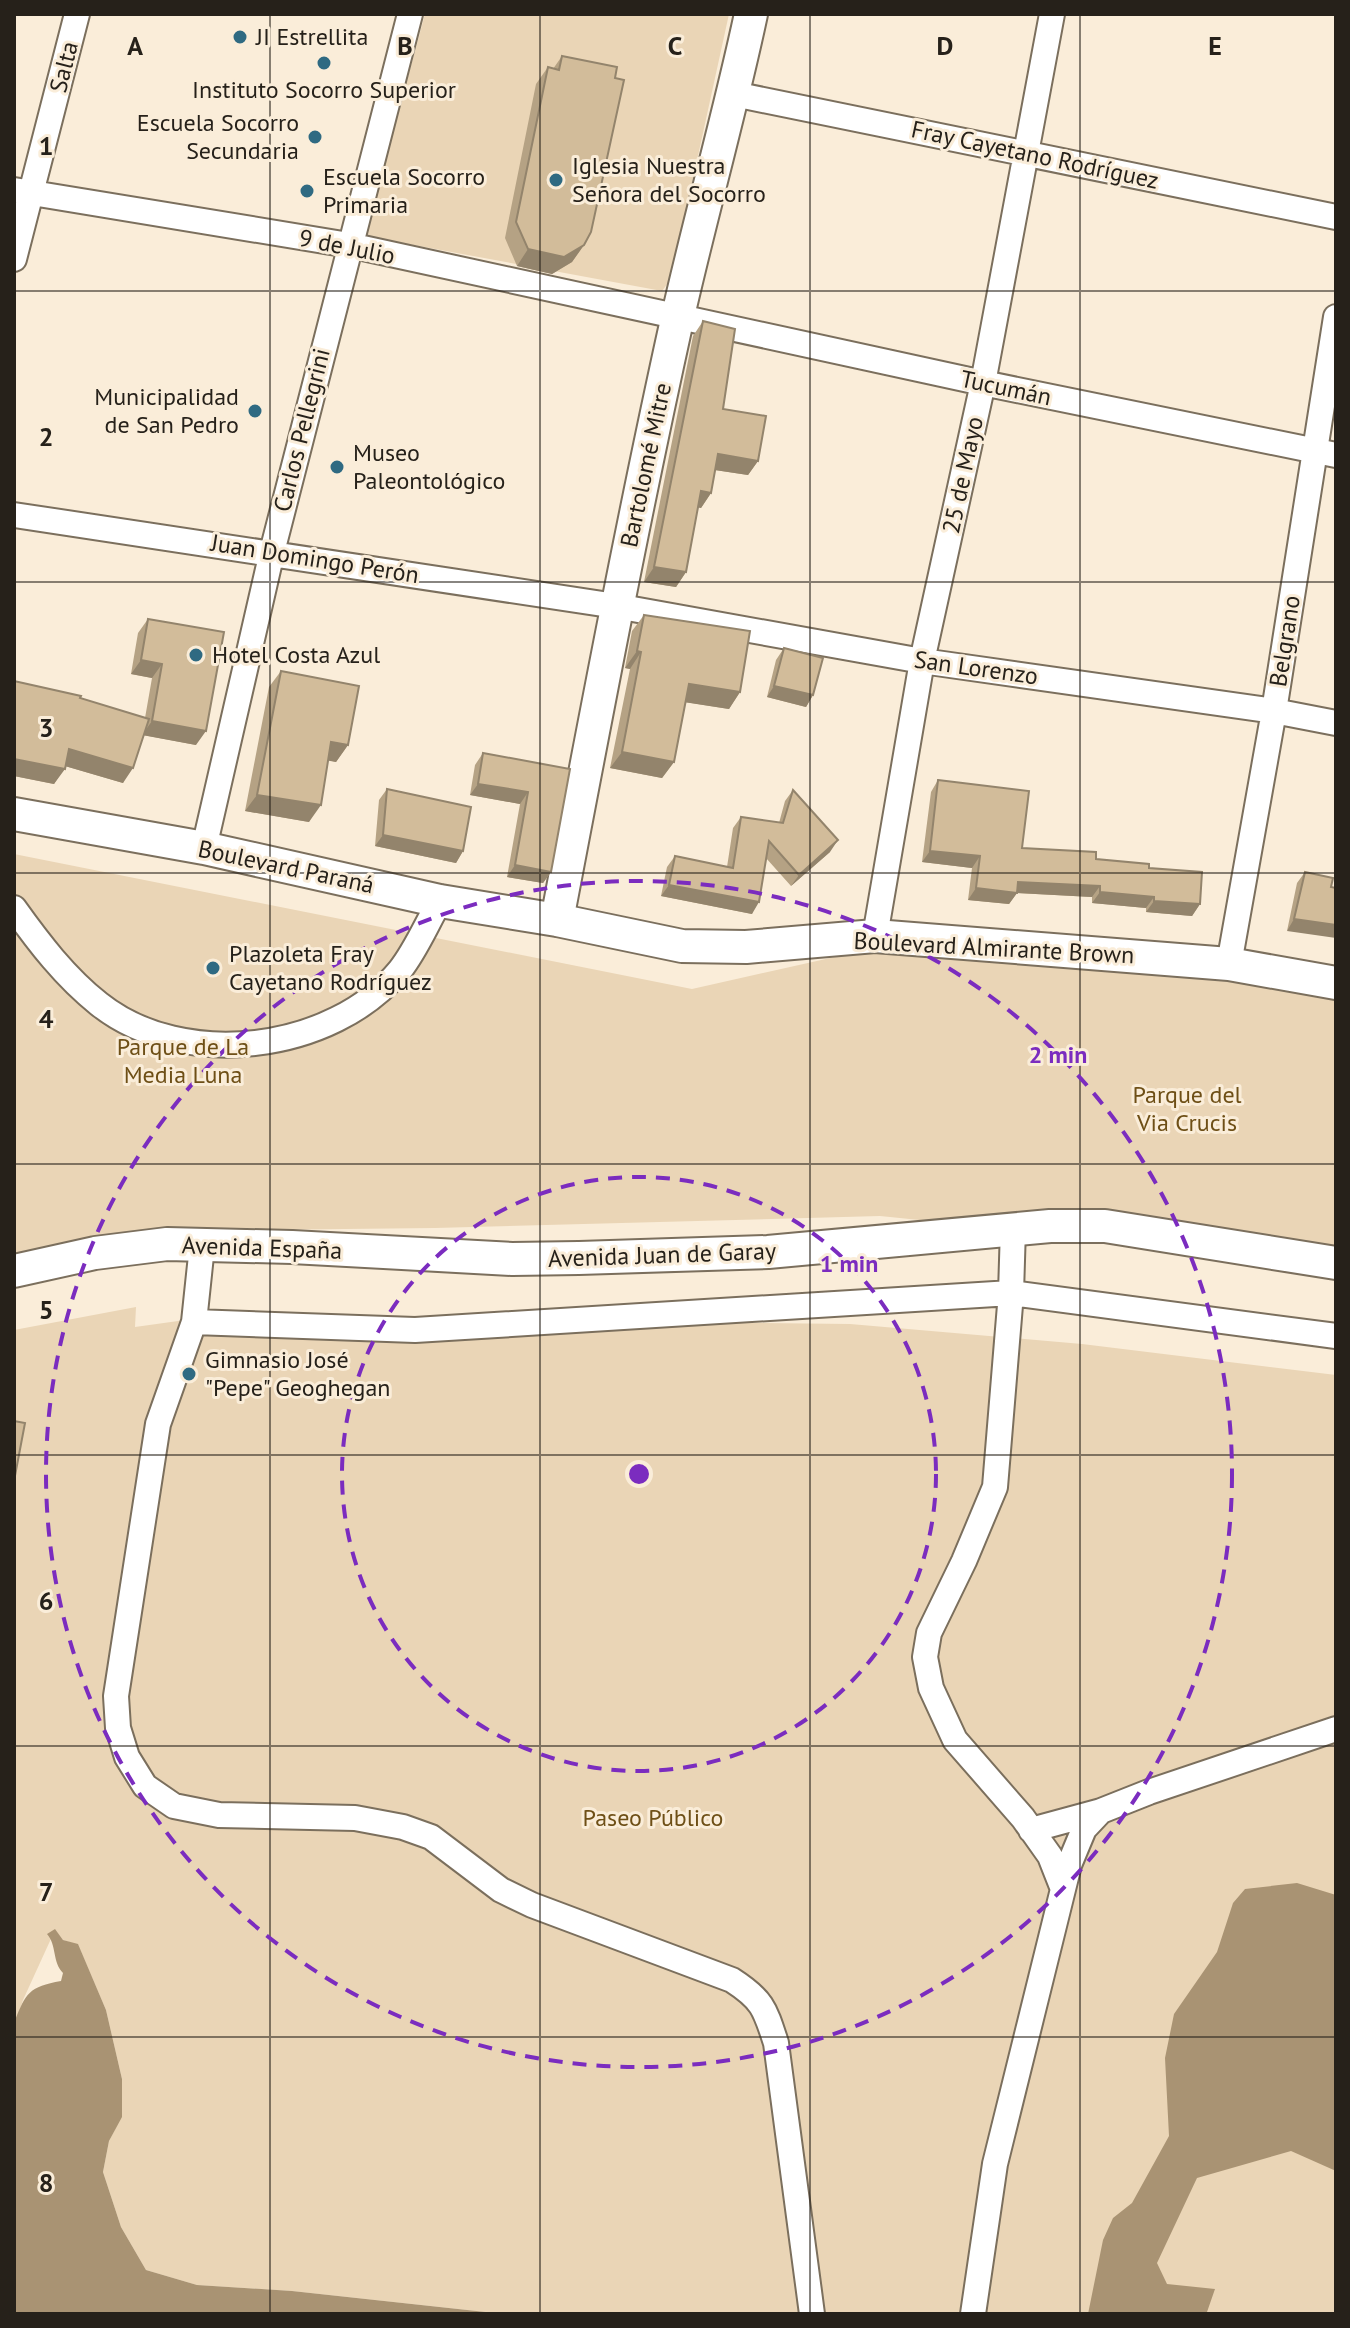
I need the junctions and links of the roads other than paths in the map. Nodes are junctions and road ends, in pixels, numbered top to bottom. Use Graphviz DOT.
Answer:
graph roads {
  1 [pos="77,14"];
  2 [pos="408,14"];
  3 [pos="751,14"];
  4 [pos="1052,14"];
  5 [pos="734,94"];
  6 [pos="1024,153"];
  7 [pos="23,191"];
  8 [pos="1336,217"];
  9 [pos="349,245"];
  10 [pos="14,259"];
  11 [pos="678,317"];
  12 [pos="1336,317"];
  13 [pos="983,383"];
  14 [pos="1325,453"];
  15 [pos="14,515"];
  16 [pos="272,552"];
  17 [pos="616,606"];
  18 [pos="922,661"];
  19 [pos="1274,711"];
  20 [pos="1336,723"];
  21 [pos="14,814"];
  22 [pos="204,848"];
  23 [pos="440,901"];
  24 [pos="14,908"];
  25 [pos="557,920"];
  26 [pos="875,936"];
  27 [pos="1229,964"];
  28 [pos="1336,983"];
  29 [pos="1013,1228"];
  30 [pos="202,1246"];
  31 [pos="512,1259"];
  32 [pos="1336,1263"];
  33 [pos="14,1271"];
  34 [pos="1011,1293"];
  35 [pos="194,1322"];
  36 [pos="1336,1336"];
  37 [pos="1336,1729"];
  38 [pos="1101,1811"];
  39 [pos="1031,1830"];
  40 [pos="1063,1889"];
  41 [pos="812,2314"];
  42 [pos="973,2314"];
  1 -- 7 [label="street, Salta"];
  2 -- 9 [label="street, Carlos Pellegrini"];
  3 -- 5 [label="main road, Bartolomé Mitre"];
  4 -- 6 [label="street, 25 de Mayo"];
  5 -- 6 [label="street, Fray Cayetano Rodríguez"];
  5 -- 11 [label="main road, Bartolomé Mitre"];
  6 -- 8 [label="street, Fray Cayetano Rodríguez"];
  6 -- 13 [label="street, 25 de Mayo"];
  7 -- 9 [label="street, 9 de Julio"];
  7 -- 10 [label="street, Salta"];
  9 -- 11 [label="street, 9 de Julio"];
  9 -- 16 [label="street, Carlos Pellegrini"];
  11 -- 13 [label="street, Tucumán"];
  11 -- 17 [label="main road, Bartolomé Mitre"];
  12 -- 14 [label="street, Belgrano"];
  13 -- 14 [label="street, Tucumán"];
  13 -- 18 [label="street, 25 de Mayo"];
  14 -- 19 [label="street, Belgrano"];
  15 -- 16 [label="street, Juan Domingo Perón"];
  16 -- 17 [label="street, Juan Domingo Perón"];
  16 -- 22 [label="street, Carlos Pellegrini"];
  17 -- 18 [label="street, San Lorenzo"];
  17 -- 25 [label="main road, Bartolomé Mitre"];
  18 -- 19 [label="street, San Lorenzo"];
  18 -- 26 [label="street, 25 de Mayo"];
  19 -- 20 [label="street, San Lorenzo"];
  19 -- 27 [label="street, Belgrano"];
  21 -- 22 [label="main road, Boulevard Paraná"];
  22 -- 23 [label="main road, Boulevard Paraná"];
  23 -- 24 [label="street"];
  23 -- 25 [label="main road, Boulevard Paraná"];
  25 -- 26 [label="main road, Boulevard Almirante Brown"];
  26 -- 27 [label="main road, Boulevard Almirante Brown"];
  27 -- 28 [label="main road, Boulevard Almirante Brown"];
  29 -- 31 [label="main road, Avenida Juan de Garay"];
  29 -- 32 [label="main road, Avenida Juan de Garay"];
  29 -- 34 [label="street"];
  30 -- 31 [label="main road, Avenida España"];
  30 -- 33 [label="main road, Avenida España"];
  30 -- 35 [label="street"];
  34 -- 35 [label="street"];
  34 -- 36 [label="street"];
  34 -- 39 [label="street"];
  35 -- 41 [label="street"];
  37 -- 38 [label="street"];
  38 -- 39 [label="street"];
  38 -- 40 [label="street"];
  39 -- 40 [label="street"];
  40 -- 42 [label="street"];
}
